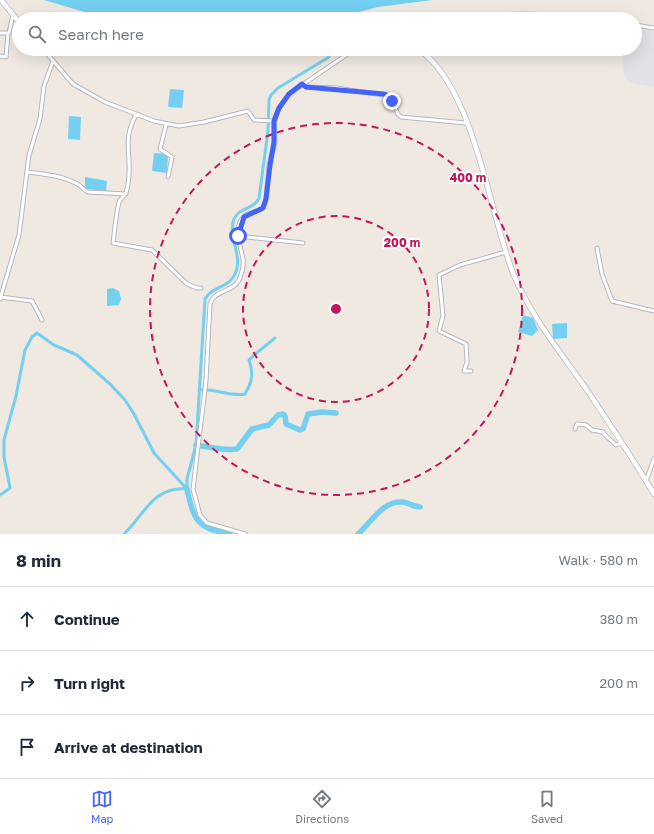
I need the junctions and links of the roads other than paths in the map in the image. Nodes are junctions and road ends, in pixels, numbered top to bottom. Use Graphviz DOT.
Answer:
graph roads {
  1 [pos="2,0"];
  2 [pos="12,14"];
  3 [pos="12,20"];
  4 [pos="642,26"];
  5 [pos="654,28"];
  6 [pos="0,33"];
  7 [pos="8,34"];
  8 [pos="0,56"];
  9 [pos="49,56"];
  10 [pos="345,56"];
  11 [pos="427,56"];
  12 [pos="53,61"];
  13 [pos="302,84"];
  14 [pos="136,115"];
  15 [pos="274,121"];
  16 [pos="466,122"];
  17 [pos="166,124"];
  18 [pos="28,172"];
  19 [pos="168,177"];
  20 [pos="126,194"];
  21 [pos="238,236"];
  22 [pos="303,243"];
  23 [pos="598,248"];
  24 [pos="506,252"];
  25 [pos="201,288"];
  26 [pos="0,298"];
  27 [pos="654,311"];
  28 [pos="42,320"];
  29 [pos="471,371"];
  30 [pos="575,429"];
  31 [pos="622,443"];
  32 [pos="654,459"];
  33 [pos="646,481"];
  34 [pos="654,494"];
  35 [pos="244,534"];
  1 -- 2 [label="street"];
  3 -- 7 [label="street"];
  4 -- 5 [label="street"];
  6 -- 7 [label="street"];
  7 -- 8 [label="street"];
  9 -- 12 [label="street"];
  10 -- 13 [label="street"];
  11 -- 16 [label="street"];
  12 -- 14 [label="street"];
  12 -- 18 [label="street"];
  13 -- 15 [label="street"];
  13 -- 16 [label="street"];
  14 -- 17 [label="street"];
  14 -- 20 [label="street"];
  15 -- 17 [label="street"];
  15 -- 21 [label="street"];
  16 -- 24 [label="street"];
  17 -- 19 [label="street"];
  18 -- 20 [label="street"];
  18 -- 26 [label="street"];
  20 -- 25 [label="street"];
  21 -- 22 [label="street"];
  21 -- 35 [label="street"];
  23 -- 27 [label="street"];
  24 -- 29 [label="street"];
  24 -- 31 [label="street"];
  26 -- 28 [label="street"];
  30 -- 31 [label="street"];
  31 -- 33 [label="street"];
  32 -- 33 [label="street"];
  33 -- 34 [label="street"];
}
